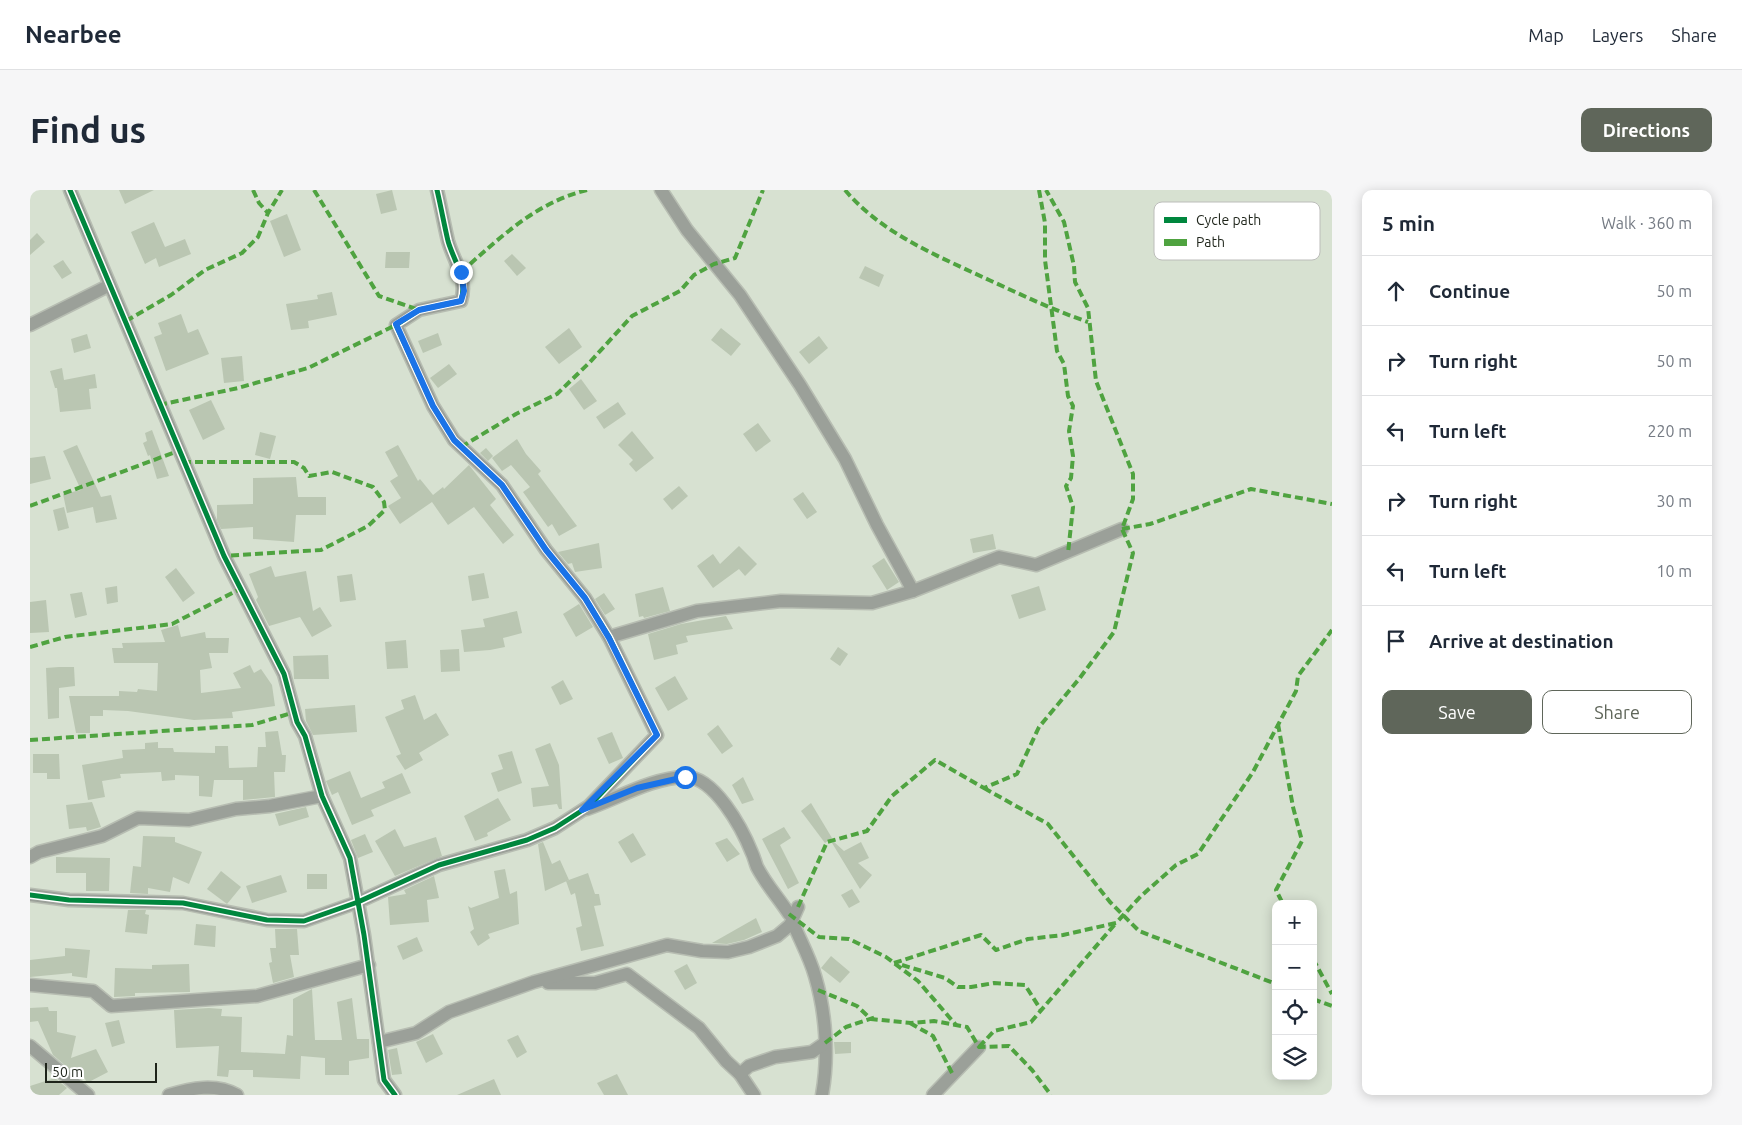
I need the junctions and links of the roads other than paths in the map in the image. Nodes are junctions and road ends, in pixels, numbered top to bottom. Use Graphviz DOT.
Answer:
graph roads {
  1 [pos="70,190"];
  2 [pos="437,190"];
  3 [pos="661,190"];
  4 [pos="108,286"];
  5 [pos="30,326"];
  6 [pos="1122,529"];
  7 [pos="913,591"];
  8 [pos="609,638"];
  9 [pos="322,796"];
  10 [pos="582,810"];
  11 [pos="30,857"];
  12 [pos="30,895"];
  13 [pos="358,902"];
  14 [pos="794,914"];
  15 [pos="369,965"];
  16 [pos="534,982"];
  17 [pos="30,985"];
  18 [pos="379,1042"];
  19 [pos="826,1043"];
  20 [pos="30,1046"];
  21 [pos="979,1047"];
  22 [pos="740,1074"];
  23 [pos="88,1095"];
  24 [pos="169,1095"];
  25 [pos="237,1095"];
  26 [pos="395,1095"];
  27 [pos="754,1095"];
  28 [pos="822,1095"];
  29 [pos="933,1095"];
  1 -- 4 [label="street"];
  2 -- 8 [label="street"];
  3 -- 7 [label="street"];
  4 -- 5 [label="street"];
  4 -- 9 [label="street"];
  6 -- 7 [label="street"];
  7 -- 8 [label="street"];
  8 -- 10 [label="street"];
  9 -- 11 [label="street"];
  9 -- 13 [label="street"];
  10 -- 13 [label="street"];
  10 -- 14 [label="street"];
  12 -- 13 [label="street"];
  13 -- 15 [label="street"];
  14 -- 16 [label="street"];
  14 -- 19 [label="street"];
  15 -- 17 [label="street"];
  15 -- 18 [label="street"];
  16 -- 18 [label="street"];
  16 -- 22 [label="street"];
  18 -- 26 [label="street"];
  19 -- 22 [label="street"];
  19 -- 28 [label="street"];
  20 -- 23 [label="street"];
  21 -- 29 [label="street"];
  22 -- 27 [label="street"];
  24 -- 25 [label="street"];
}
